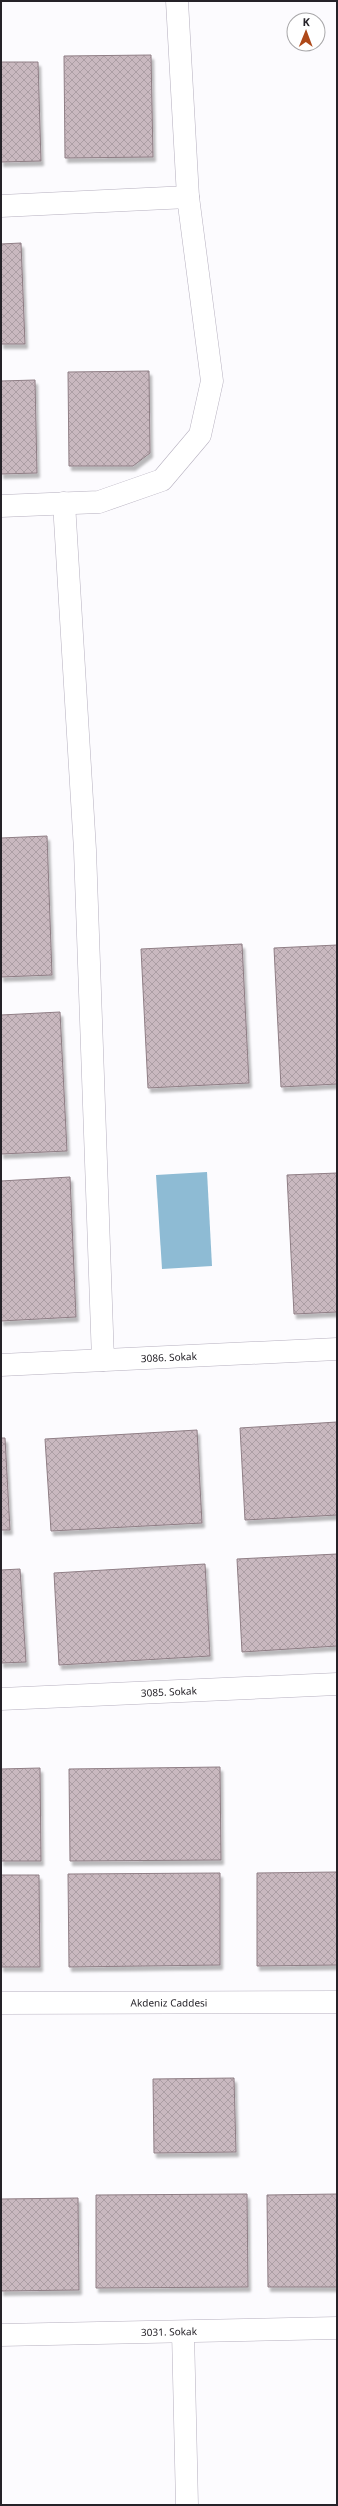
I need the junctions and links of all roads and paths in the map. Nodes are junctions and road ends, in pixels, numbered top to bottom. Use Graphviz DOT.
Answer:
graph roads {
  1 [pos="177,1"];
  2 [pos="188,197"];
  3 [pos="1,206"];
  4 [pos="64,503"];
  5 [pos="1,506"];
  6 [pos="337,1349"];
  7 [pos="103,1360"];
  8 [pos="1,1365"];
  9 [pos="337,1684"];
  10 [pos="1,1699"];
  11 [pos="337,2002"];
  12 [pos="1,2003"];
  13 [pos="337,2328"];
  14 [pos="183,2332"];
  15 [pos="1,2335"];
  16 [pos="187,2505"];
  1 -- 2 [label="street"];
  2 -- 3 [label="street"];
  2 -- 4 [label="street"];
  4 -- 5 [label="street"];
  4 -- 7 [label="street"];
  6 -- 7 [label="street, 3086. Sokak"];
  7 -- 8 [label="street, 3086. Sokak"];
  9 -- 10 [label="street, 3085. Sokak"];
  11 -- 12 [label="street, Akdeniz Caddesi"];
  13 -- 14 [label="street, 3031. Sokak"];
  14 -- 15 [label="street, 3031. Sokak"];
  14 -- 16 [label="street"];
}
